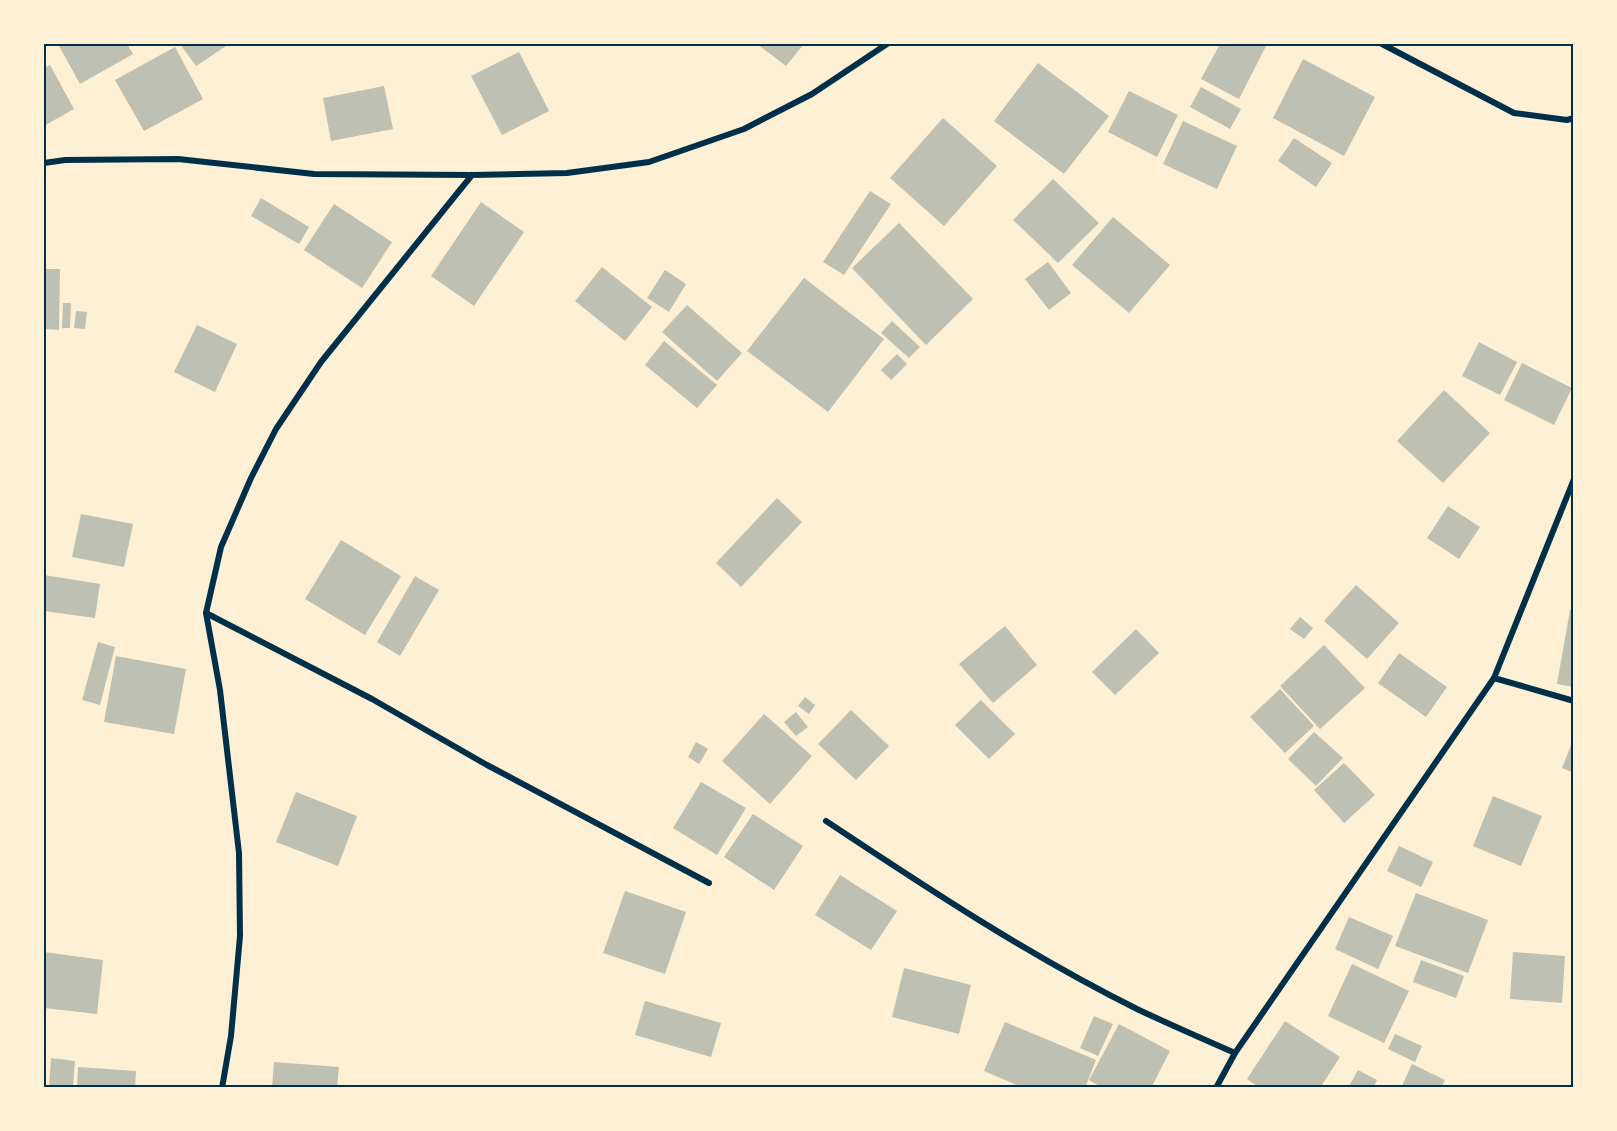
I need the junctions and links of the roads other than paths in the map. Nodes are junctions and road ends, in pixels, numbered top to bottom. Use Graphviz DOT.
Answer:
graph roads {
  1 [pos="887,44"];
  2 [pos="1382,44"];
  3 [pos="1574,118"];
  4 [pos="44,163"];
  5 [pos="472,175"];
  6 [pos="1574,479"];
  7 [pos="206,613"];
  8 [pos="1494,678"];
  9 [pos="1574,701"];
  10 [pos="826,821"];
  11 [pos="710,883"];
  12 [pos="1235,1053"];
  13 [pos="222,1088"];
  14 [pos="1216,1088"];
  1 -- 5 [label="street"];
  2 -- 3 [label="street"];
  4 -- 5 [label="street"];
  5 -- 7 [label="street"];
  6 -- 8 [label="street"];
  7 -- 11 [label="street"];
  7 -- 13 [label="street"];
  8 -- 9 [label="street"];
  8 -- 12 [label="street"];
  10 -- 12 [label="street"];
  12 -- 14 [label="street"];
}
